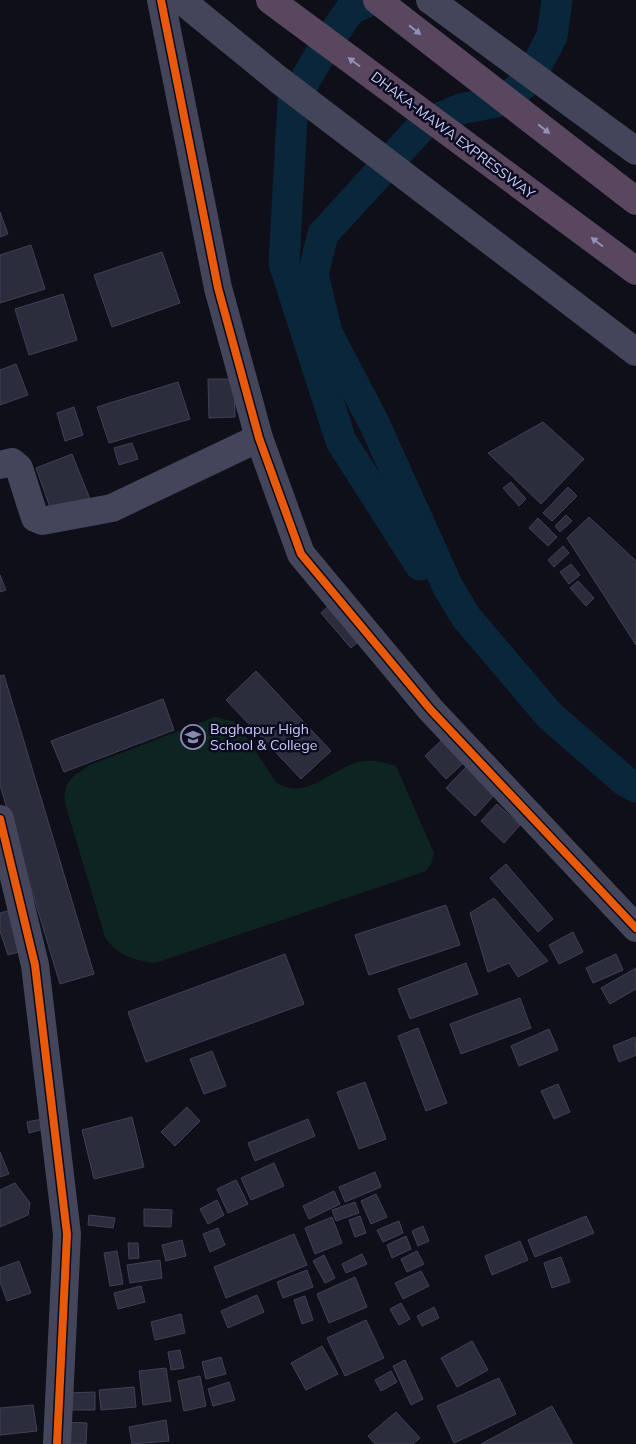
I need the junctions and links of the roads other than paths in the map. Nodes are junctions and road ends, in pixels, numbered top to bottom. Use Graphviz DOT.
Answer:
graph roads {
  1 [pos="161,0"];
  2 [pos="181,0"];
  3 [pos="377,0"];
  4 [pos="430,0"];
  5 [pos="272,1"];
  6 [pos="636,152"];
  7 [pos="636,201"];
  8 [pos="636,271"];
  9 [pos="636,352"];
  10 [pos="259,438"];
  11 [pos="0,465"];
  12 [pos="0,819"];
  13 [pos="636,928"];
  14 [pos="57,1444"];
  1 -- 10 [label="street"];
  2 -- 9 [label="street"];
  3 -- 7 [label="highway, one-way"];
  4 -- 6 [label="street"];
  8 -- 5 [label="highway, DHAKA-MAWA EXPRESSWAY, one-way"];
  10 -- 11 [label="street"];
  10 -- 13 [label="street"];
  12 -- 14 [label="street"];
}
